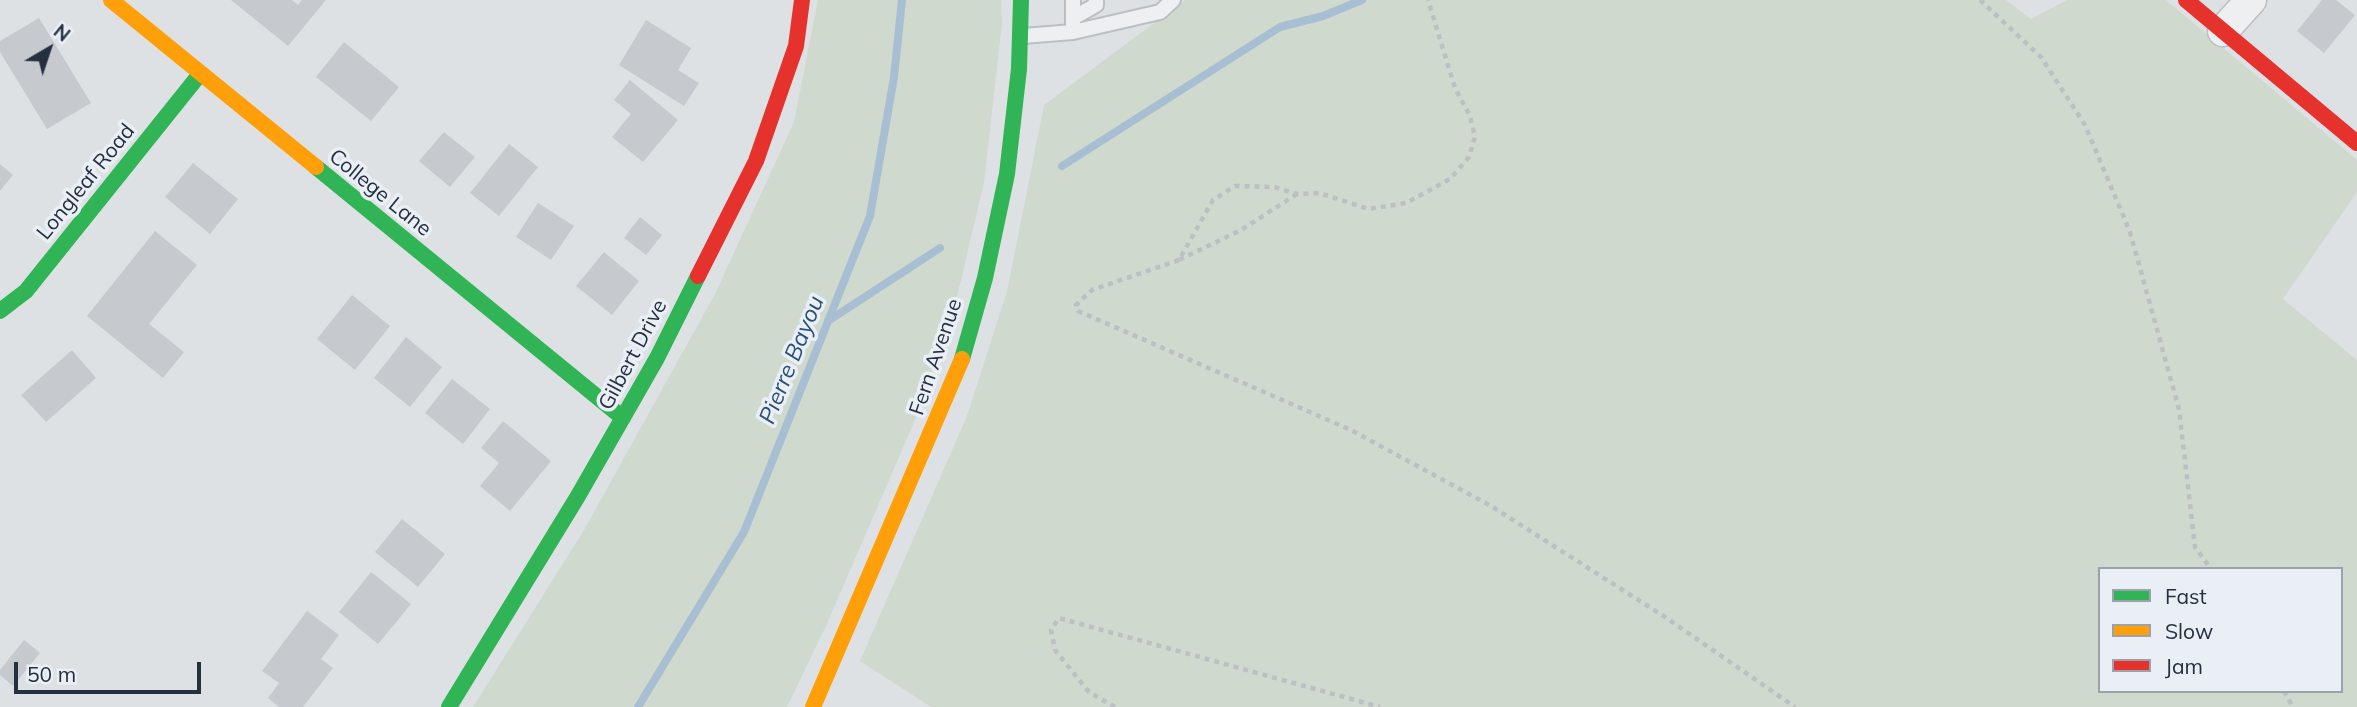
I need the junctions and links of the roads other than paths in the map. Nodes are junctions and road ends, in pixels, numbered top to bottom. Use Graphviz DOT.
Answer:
graph roads {
  1 [pos="111,0"];
  2 [pos="802,0"];
  3 [pos="1021,0"];
  4 [pos="1073,0"];
  5 [pos="1096,0"];
  6 [pos="1173,0"];
  7 [pos="2186,0"];
  8 [pos="2251,0"];
  9 [pos="1073,25"];
  10 [pos="2222,31"];
  11 [pos="1020,36"];
  12 [pos="200,74"];
  13 [pos="2357,144"];
  14 [pos="0,311"];
  15 [pos="623,418"];
  16 [pos="449,707"];
  17 [pos="813,707"];
  1 -- 12 [label="street, College Lane"];
  2 -- 15 [label="street, Gilbert Drive"];
  3 -- 11 [label="street, Fern Avenue"];
  4 -- 9 [label="lane"];
  5 -- 9 [label="lane"];
  6 -- 9 [label="lane"];
  7 -- 10 [label="street"];
  8 -- 10 [label="street"];
  9 -- 11 [label="lane"];
  10 -- 13 [label="street"];
  11 -- 17 [label="street, Fern Avenue"];
  12 -- 14 [label="street, Longleaf Road"];
  12 -- 15 [label="street, College Lane"];
  15 -- 16 [label="street, Gilbert Drive"];
}
